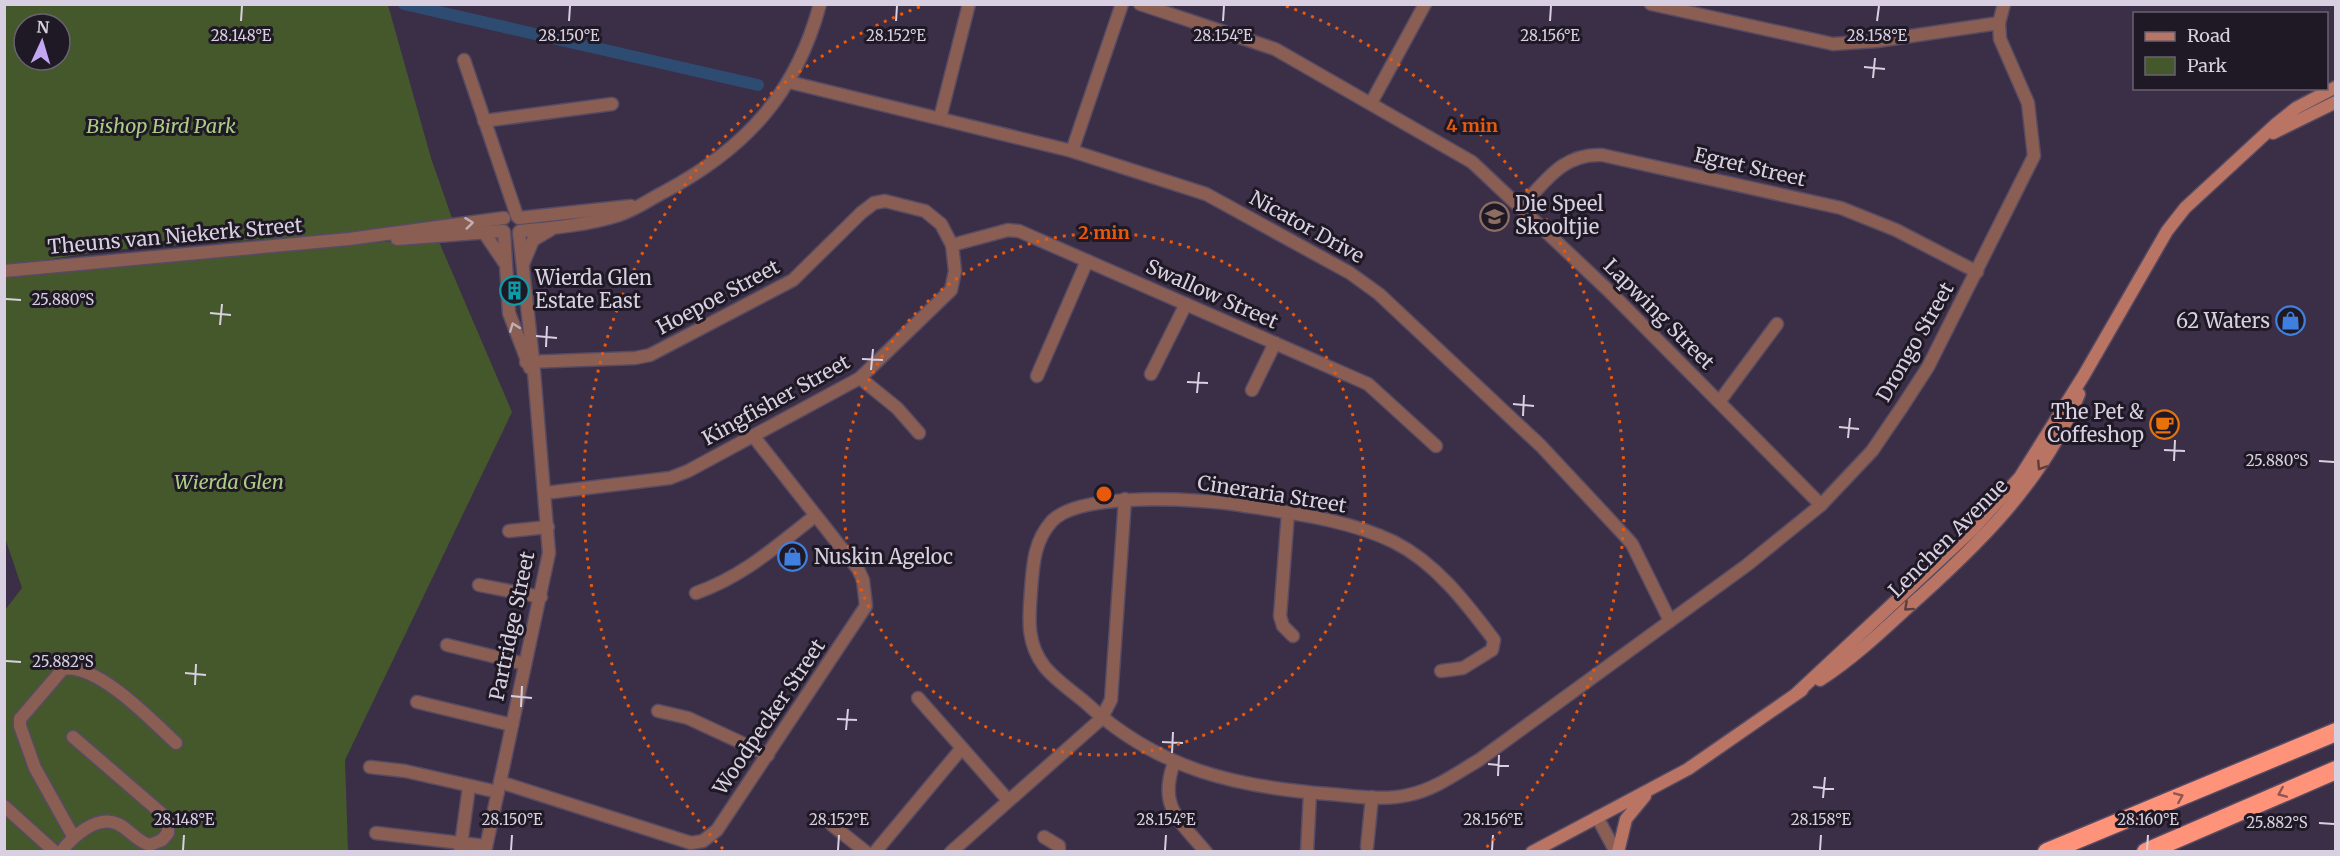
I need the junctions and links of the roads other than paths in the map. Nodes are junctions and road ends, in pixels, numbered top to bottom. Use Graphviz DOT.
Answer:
graph roads {
  1 [pos="820,4"];
  2 [pos="969,4"];
  3 [pos="1122,4"];
  4 [pos="1140,4"];
  5 [pos="1425,4"];
  6 [pos="1651,4"];
  7 [pos="2004,4"];
  8 [pos="1999,23"];
  9 [pos="464,60"];
  10 [pos="789,82"];
  11 [pos="2336,87"];
  12 [pos="2335,102"];
  13 [pos="1371,103"];
  14 [pos="612,104"];
  15 [pos="940,118"];
  16 [pos="484,121"];
  17 [pos="2258,140"];
  18 [pos="1072,151"];
  19 [pos="638,206"];
  20 [pos="1521,207"];
  21 [pos="512,217"];
  22 [pos="556,226"];
  23 [pos="519,231"];
  24 [pos="504,232"];
  25 [pos="485,234"];
  26 [pos="349,239"];
  27 [pos="952,245"];
  28 [pos="1087,261"];
  29 [pos="505,268"];
  30 [pos="524,268"];
  31 [pos="4,272"];
  32 [pos="1977,272"];
  33 [pos="1186,304"];
  34 [pos="1777,324"];
  35 [pos="1275,343"];
  36 [pos="531,364"];
  37 [pos="1151,374"];
  38 [pos="1037,376"];
  39 [pos="860,378"];
  40 [pos="1252,390"];
  41 [pos="1719,402"];
  42 [pos="919,433"];
  43 [pos="754,437"];
  44 [pos="1436,446"];
  45 [pos="545,492"];
  46 [pos="1125,500"];
  47 [pos="1821,505"];
  48 [pos="1288,513"];
  49 [pos="815,516"];
  50 [pos="548,527"];
  51 [pos="509,531"];
  52 [pos="479,585"];
  53 [pos="696,593"];
  54 [pos="542,597"];
  55 [pos="1670,621"];
  56 [pos="1293,636"];
  57 [pos="447,645"];
  58 [pos="525,664"];
  59 [pos="1441,670"];
  60 [pos="918,698"];
  61 [pos="1111,700"];
  62 [pos="417,702"];
  63 [pos="1087,704"];
  64 [pos="658,711"];
  65 [pos="1101,719"];
  66 [pos="512,725"];
  67 [pos="2333,733"];
  68 [pos="73,737"];
  69 [pos="176,743"];
  70 [pos="962,748"];
  71 [pos="768,755"];
  72 [pos="1174,763"];
  73 [pos="370,767"];
  74 [pos="2336,770"];
  75 [pos="469,787"];
  76 [pos="499,787"];
  77 [pos="1650,791"];
  78 [pos="1314,793"];
  79 [pos="1372,797"];
  80 [pos="1008,800"];
  81 [pos="4,806"];
  82 [pos="1597,817"];
  83 [pos="832,825"];
  84 [pos="376,833"];
  85 [pos="73,836"];
  86 [pos="1044,837"];
  87 [pos="462,847"];
  88 [pos="1367,847"];
  89 [pos="485,849"];
  90 [pos="55,852"];
  91 [pos="61,852"];
  92 [pos="866,852"];
  93 [pos="875,852"];
  94 [pos="951,852"];
  95 [pos="1059,852"];
  96 [pos="1206,852"];
  97 [pos="1307,852"];
  98 [pos="1313,852"];
  99 [pos="1532,852"];
  100 [pos="1617,852"];
  101 [pos="2047,852"];
  102 [pos="2146,852"];
  1 -- 10 [label="street, Theuns van Niekerk Street"];
  2 -- 15 [label="street"];
  3 -- 18 [label="street"];
  4 -- 13 [label="street, Lapwing Street"];
  5 -- 13 [label="street"];
  6 -- 8 [label="street"];
  7 -- 8 [label="street, Drongo Street"];
  8 -- 32 [label="street, Drongo Street"];
  9 -- 16 [label="street"];
  10 -- 15 [label="street, Nicator Drive"];
  10 -- 19 [label="street, Theuns van Niekerk Street"];
  11 -- 17 [label="main road, Lenchen Avenue"];
  12 -- 17 [label="main road, Lenchen Avenue"];
  13 -- 20 [label="street, Lapwing Street"];
  14 -- 16 [label="street"];
  15 -- 18 [label="street, Nicator Drive"];
  16 -- 21 [label="street"];
  17 -- 77 [label="main road, Lenchen Avenue"];
  18 -- 55 [label="street, Nicator Drive"];
  19 -- 21 [label="street, Theuns van Niekerk Street"];
  19 -- 22 [label="street, Theuns van Niekerk Street"];
  20 -- 32 [label="street, Egret Street"];
  20 -- 41 [label="street, Lapwing Street"];
  21 -- 23 [label="street"];
  21 -- 24 [label="street"];
  26 -- 21 [label="street, Theuns van Niekerk Street, one-way"];
  22 -- 23 [label="street, Theuns van Niekerk Street"];
  22 -- 30 [label="street"];
  23 -- 24 [label="street"];
  23 -- 30 [label="street, Partridge Street"];
  24 -- 25 [label="street, Theuns van Niekerk Street"];
  24 -- 29 [label="street, Partridge Street"];
  25 -- 26 [label="street, Theuns van Niekerk Street"];
  25 -- 29 [label="street"];
  26 -- 31 [label="street, Theuns van Niekerk Street"];
  27 -- 28 [label="street, Swallow Street"];
  27 -- 36 [label="street, Hoepoe Street"];
  27 -- 39 [label="street, Kingfisher Street"];
  28 -- 33 [label="street, Swallow Street"];
  28 -- 38 [label="street"];
  29 -- 30 [label="street"];
  36 -- 29 [label="street, Partridge Street, one-way"];
  30 -- 36 [label="street, Partridge Street"];
  32 -- 47 [label="street, Drongo Street"];
  33 -- 35 [label="street, Swallow Street"];
  33 -- 37 [label="street"];
  34 -- 41 [label="street"];
  35 -- 40 [label="street"];
  35 -- 44 [label="street, Swallow Street"];
  36 -- 45 [label="street, Partridge Street"];
  39 -- 42 [label="street"];
  39 -- 43 [label="street, Kingfisher Street"];
  41 -- 47 [label="street, Lapwing Street"];
  43 -- 45 [label="street, Kingfisher Street"];
  43 -- 49 [label="street, Woodpecker Street"];
  45 -- 50 [label="street, Partridge Street"];
  46 -- 48 [label="street, Cineraria Street"];
  46 -- 61 [label="street"];
  46 -- 63 [label="street, Cineraria Street"];
  47 -- 55 [label="street, Drongo Street"];
  48 -- 56 [label="street"];
  48 -- 59 [label="street, Cineraria Street"];
  49 -- 53 [label="street"];
  49 -- 71 [label="street, Woodpecker Street"];
  50 -- 51 [label="street"];
  50 -- 54 [label="street, Partridge Street"];
  52 -- 54 [label="street"];
  54 -- 58 [label="street, Partridge Street"];
  55 -- 79 [label="street, Cineraria Street"];
  57 -- 58 [label="street"];
  58 -- 66 [label="street, Partridge Street"];
  60 -- 70 [label="street"];
  61 -- 63 [label="street"];
  61 -- 65 [label="street"];
  62 -- 66 [label="street"];
  63 -- 65 [label="street, Cineraria Street"];
  64 -- 71 [label="street"];
  65 -- 72 [label="street, Cineraria Street"];
  65 -- 80 [label="street"];
  66 -- 76 [label="street, Partridge Street"];
  101 -- 67 [label="highway, one-way"];
  68 -- 85 [label="street"];
  69 -- 85 [label="street"];
  70 -- 80 [label="street"];
  70 -- 93 [label="street"];
  71 -- 76 [label="street, Woodpecker Street"];
  72 -- 78 [label="street, Cineraria Street"];
  72 -- 96 [label="street"];
  73 -- 75 [label="street, Woodpecker Street"];
  74 -- 102 [label="highway, one-way"];
  75 -- 76 [label="street, Woodpecker Street"];
  75 -- 87 [label="street"];
  76 -- 89 [label="street, Partridge Street"];
  77 -- 82 [label="main road, Lenchen Avenue"];
  77 -- 100 [label="main road"];
  78 -- 79 [label="street, Cineraria Street"];
  78 -- 97 [label="street"];
  78 -- 98 [label="street"];
  79 -- 88 [label="street"];
  80 -- 94 [label="street"];
  81 -- 90 [label="street"];
  82 -- 99 [label="main road, Lenchen Avenue"];
  82 -- 100 [label="street"];
  83 -- 92 [label="street"];
  84 -- 87 [label="street"];
  85 -- 91 [label="street"];
  86 -- 95 [label="street"];
  87 -- 89 [label="street"];
}
